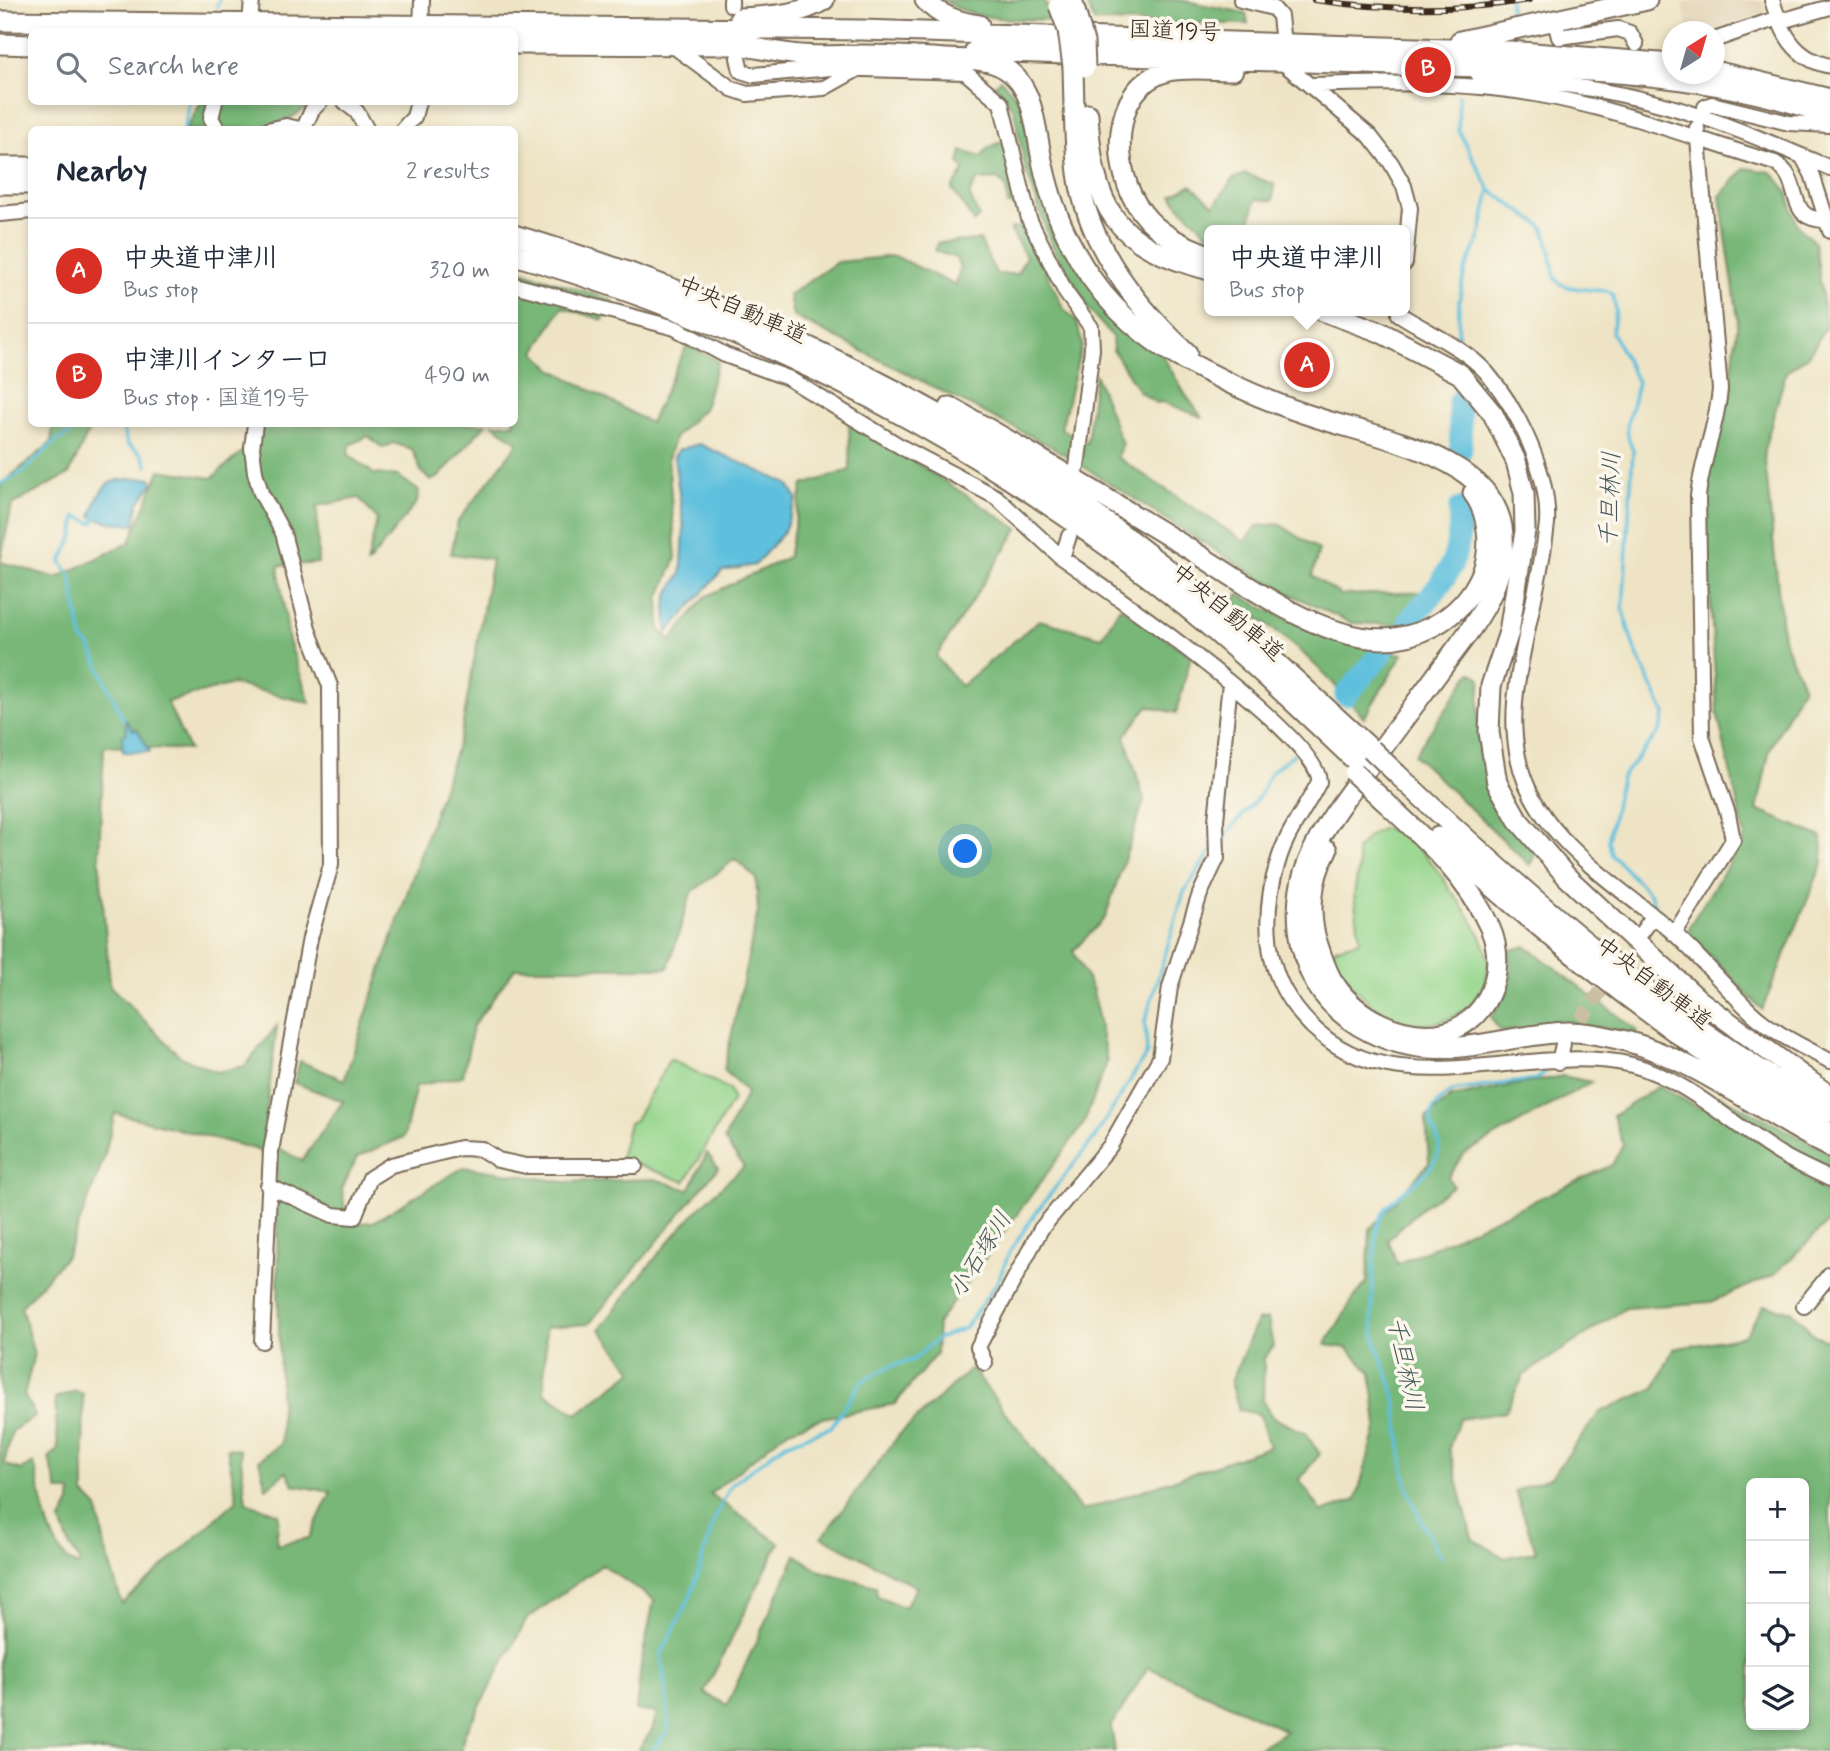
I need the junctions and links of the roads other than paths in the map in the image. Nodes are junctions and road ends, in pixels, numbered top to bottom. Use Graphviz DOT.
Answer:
graph roads {
  1 [pos="252,0"];
  2 [pos="422,0"];
  3 [pos="824,0"];
  4 [pos="925,0"];
  5 [pos="1241,0"];
  6 [pos="1647,0"];
  7 [pos="1772,0"];
  8 [pos="1063,2"];
  9 [pos="1830,7"];
  10 [pos="1778,18"];
  11 [pos="0,21"];
  12 [pos="250,23"];
  13 [pos="392,28"];
  14 [pos="421,28"];
  15 [pos="518,29"];
  16 [pos="583,29"];
  17 [pos="1725,36"];
  18 [pos="1559,37"];
  19 [pos="1221,43"];
  20 [pos="0,44"];
  21 [pos="518,44"];
  22 [pos="671,44"];
  23 [pos="1636,44"];
  24 [pos="28,45"];
  25 [pos="1421,50"];
  26 [pos="738,52"];
  27 [pos="1286,58"];
  28 [pos="1662,62"];
  29 [pos="1440,66"];
  30 [pos="1830,66"];
  31 [pos="1079,67"];
  32 [pos="860,68"];
  33 [pos="1725,74"];
  34 [pos="1312,85"];
  35 [pos="1830,99"];
  36 [pos="214,105"];
  37 [pos="317,105"];
  38 [pos="348,105"];
  39 [pos="417,105"];
  40 [pos="1704,107"];
  41 [pos="1830,115"];
  42 [pos="1830,125"];
  43 [pos="216,126"];
  44 [pos="305,126"];
  45 [pos="365,126"];
  46 [pos="406,126"];
  47 [pos="1698,134"];
  48 [pos="1802,156"];
  49 [pos="0,167"];
  50 [pos="28,167"];
  51 [pos="1830,168"];
  52 [pos="1830,177"];
  53 [pos="0,184"];
  54 [pos="28,184"];
  55 [pos="1822,201"];
  56 [pos="28,211"];
  57 [pos="0,214"];
  58 [pos="1408,225"];
  59 [pos="1828,226"];
  60 [pos="518,236"];
  61 [pos="1204,253"];
  62 [pos="518,256"];
  63 [pos="1204,269"];
  64 [pos="518,286"];
  65 [pos="1337,316"];
  66 [pos="1402,316"];
  67 [pos="843,363"];
  68 [pos="1209,372"];
  69 [pos="255,427"];
  70 [pos="1433,456"];
  71 [pos="1077,467"];
  72 [pos="1069,536"];
  73 [pos="1062,558"];
  74 [pos="1520,558"];
  75 [pos="1230,683"];
  76 [pos="1361,762"];
  77 [pos="1389,787"];
  78 [pos="1652,918"];
  79 [pos="1642,932"];
  80 [pos="1674,934"];
  81 [pos="1563,1044"];
  82 [pos="1830,1061"];
  83 [pos="1559,1062"];
  84 [pos="1830,1096"];
  85 [pos="1830,1112"];
  86 [pos="1830,1133"];
  87 [pos="1830,1146"];
  88 [pos="635,1166"];
  89 [pos="1830,1179"];
  90 [pos="268,1186"];
  91 [pos="1830,1275"];
  92 [pos="1804,1306"];
  93 [pos="262,1341"];
  94 [pos="985,1363"];
  1 -- 12 [label="street"];
  2 -- 14 [label="street"];
  3 -- 16 [label="highway"];
  4 -- 19 [label="highway"];
  5 -- 27 [label="street"];
  6 -- 18 [label="highway"];
  7 -- 10 [label="street"];
  8 -- 31 [label="highway, bridge"];
  9 -- 10 [label="street"];
  10 -- 17 [label="street"];
  10 -- 30 [label="street"];
  11 -- 12 [label="highway, 国道19号"];
  12 -- 13 [label="highway, 国道19号"];
  15 -- 16 [label="highway, 国道19号"];
  16 -- 19 [label="highway, 国道19号"];
  18 -- 23 [label="street"];
  18 -- 25 [label="highway, 国道19号"];
  18 -- 25 [label="highway"];
  18 -- 28 [label="highway, 国道19号"];
  19 -- 27 [label="highway, 国道19号"];
  20 -- 24 [label="highway"];
  21 -- 22 [label="highway, 国道19号"];
  22 -- 26 [label="highway, 国道19号"];
  22 -- 32 [label="street"];
  25 -- 27 [label="highway, 国道19号"];
  26 -- 27 [label="highway, 国道19号"];
  26 -- 32 [label="street"];
  26 -- 68 [label="highway"];
  27 -- 29 [label="highway"];
  27 -- 34 [label="street"];
  27 -- 61 [label="highway"];
  29 -- 41 [label="highway"];
  29 -- 48 [label="street"];
  31 -- 63 [label="highway"];
  31 -- 68 [label="highway"];
  32 -- 71 [label="street"];
  33 -- 35 [label="highway"];
  34 -- 47 [label="street"];
  34 -- 58 [label="street"];
  36 -- 43 [label="street"];
  37 -- 44 [label="street"];
  38 -- 45 [label="street"];
  39 -- 46 [label="street"];
  40 -- 42 [label="street"];
  47 -- 59 [label="street"];
  47 -- 80 [label="street"];
  48 -- 51 [label="street"];
  48 -- 55 [label="street"];
  49 -- 50 [label="highway"];
  52 -- 55 [label="street"];
  53 -- 54 [label="highway"];
  55 -- 59 [label="street"];
  56 -- 57 [label="street"];
  60 -- 67 [label="highway, 中央自動車道"];
  62 -- 76 [label="highway, 中央自動車道"];
  64 -- 73 [label="street"];
  65 -- 74 [label="highway"];
  66 -- 78 [label="street"];
  67 -- 70 [label="highway"];
  67 -- 76 [label="highway, 中央自動車道"];
  68 -- 70 [label="highway"];
  69 -- 90 [label="street"];
  70 -- 87 [label="highway"];
  72 -- 73 [label="street"];
  73 -- 75 [label="street"];
  74 -- 77 [label="highway"];
  74 -- 84 [label="highway"];
  75 -- 83 [label="street"];
  75 -- 94 [label="street"];
  76 -- 77 [label="highway, 中央自動車道"];
  77 -- 85 [label="highway, 中央自動車道"];
  77 -- 86 [label="highway, 中央自動車道"];
  78 -- 79 [label="street"];
  78 -- 80 [label="street"];
  80 -- 82 [label="street"];
  81 -- 83 [label="street"];
  83 -- 89 [label="street"];
  88 -- 90 [label="street"];
  90 -- 93 [label="street"];
  91 -- 92 [label="street"];
}
